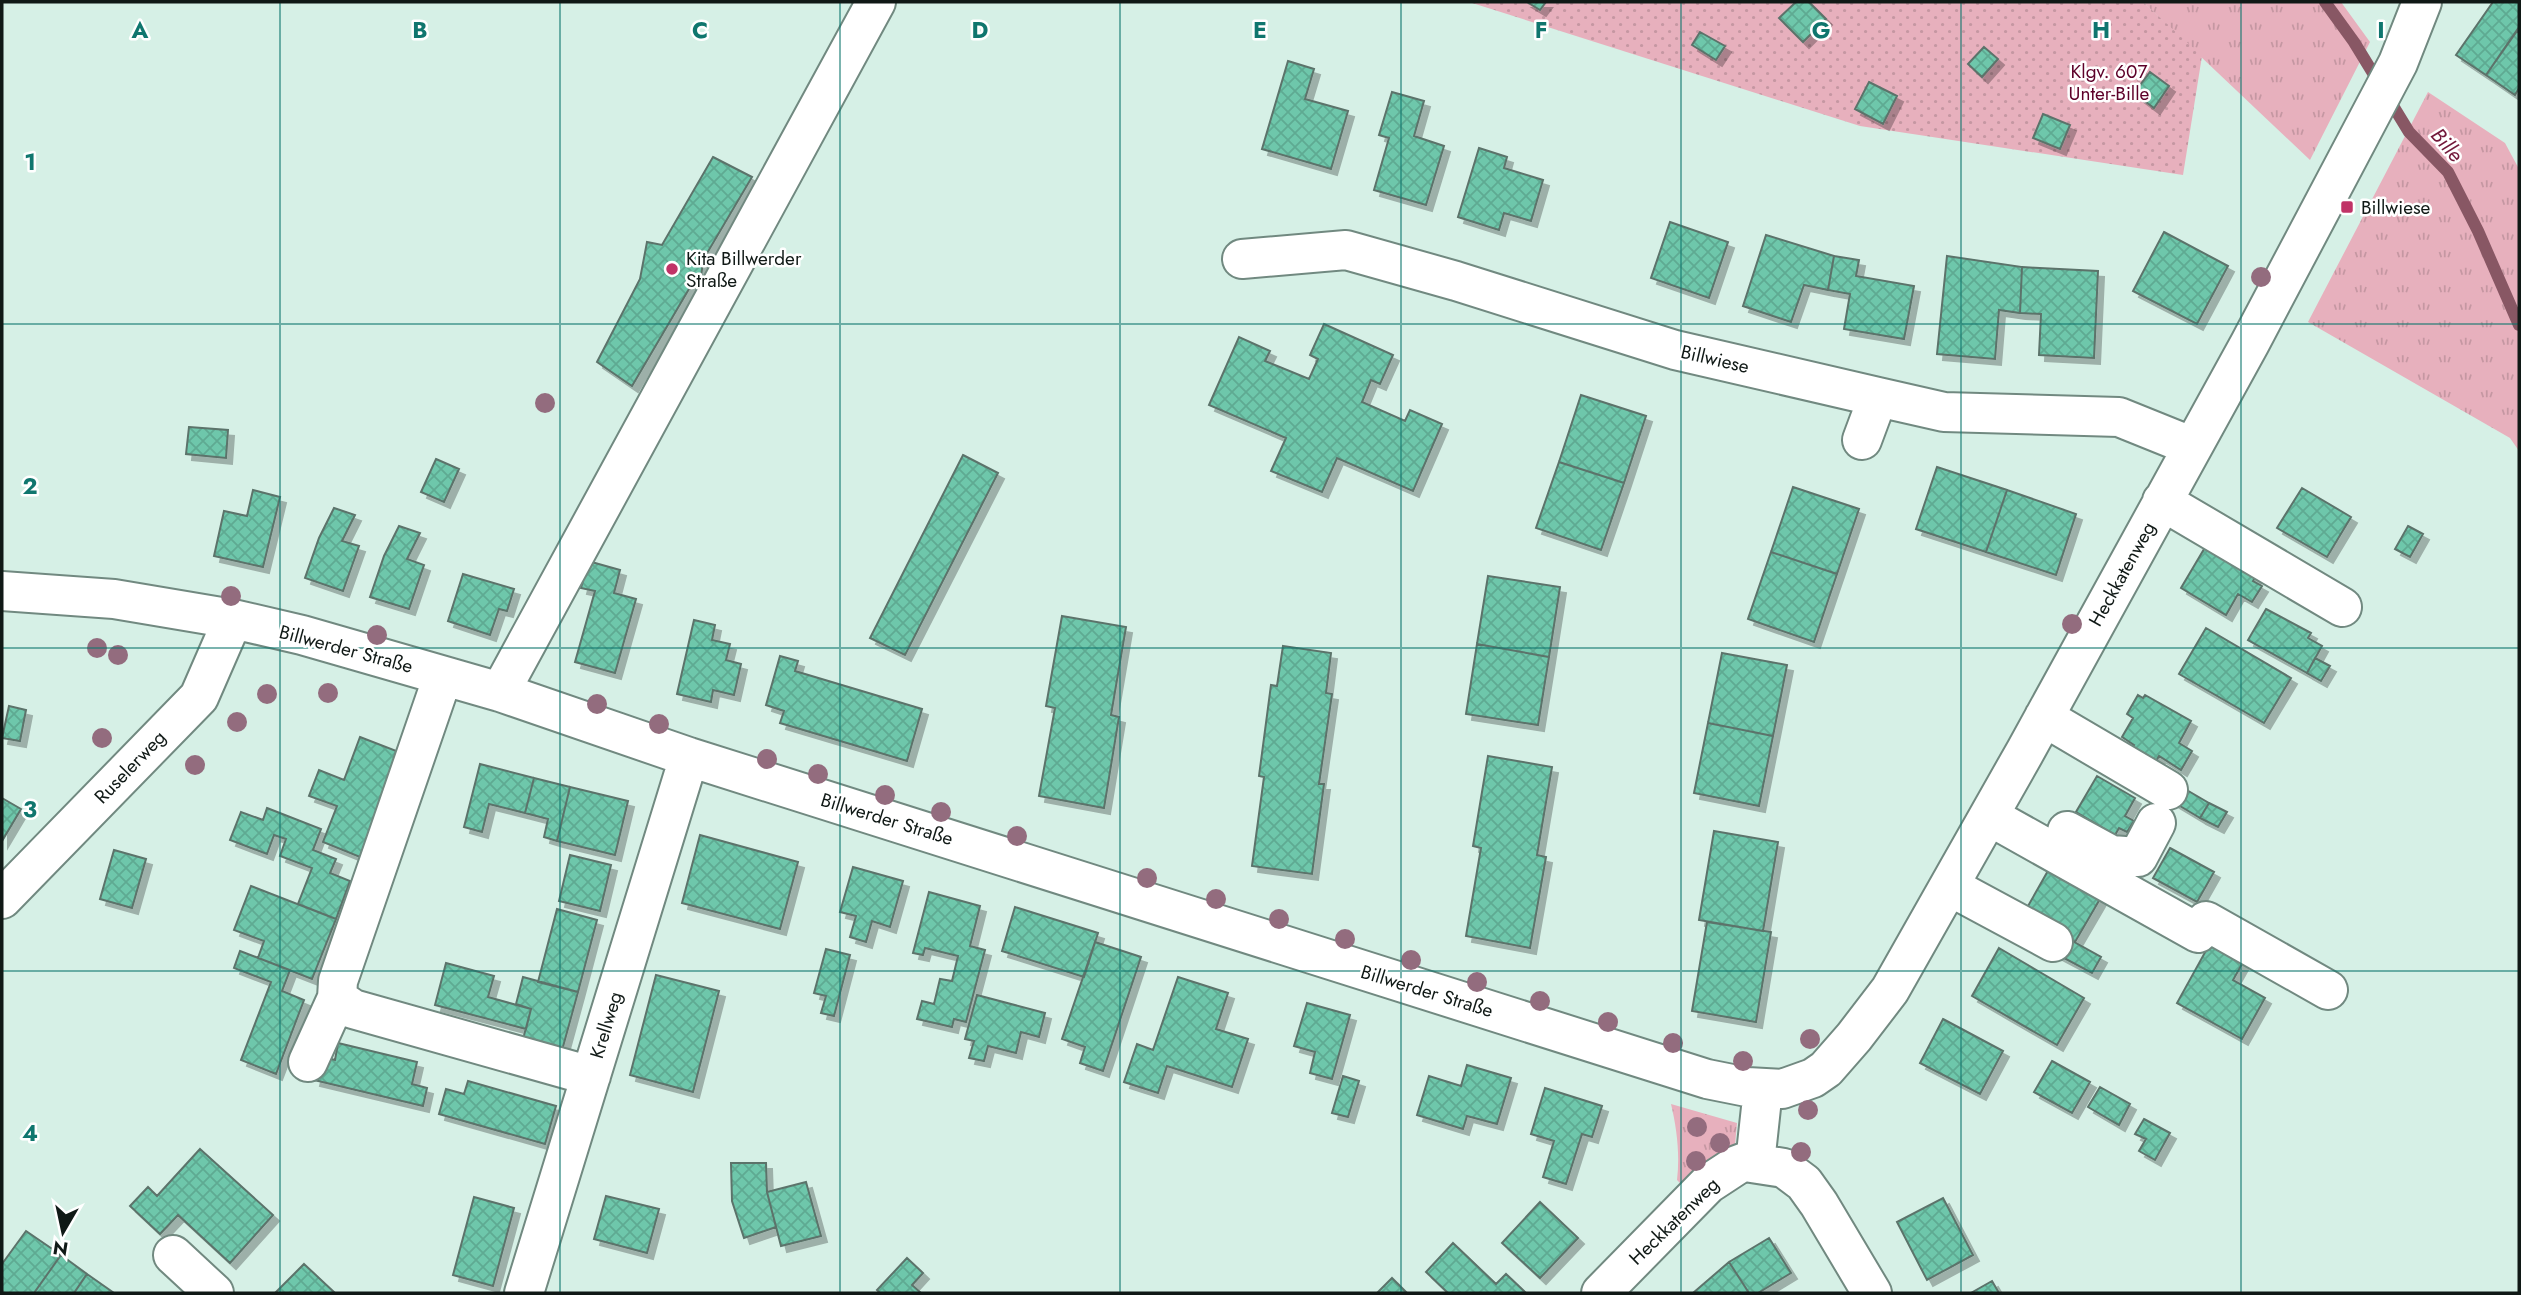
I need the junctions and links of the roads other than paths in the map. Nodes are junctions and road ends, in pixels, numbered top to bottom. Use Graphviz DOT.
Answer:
graph roads {
  1 [pos="876,2"];
  2 [pos="2422,2"];
  3 [pos="1242,259"];
  4 [pos="1878,397"];
  5 [pos="1862,440"];
  6 [pos="2191,446"];
  7 [pos="2162,500"];
  8 [pos="2,591"];
  9 [pos="2342,607"];
  10 [pos="233,620"];
  11 [pos="443,676"];
  12 [pos="500,692"];
  13 [pos="2044,717"];
  14 [pos="689,757"];
  15 [pos="1995,805"];
  16 [pos="1949,886"];
  17 [pos="2,898"];
  18 [pos="2053,942"];
  19 [pos="2328,990"];
  20 [pos="337,998"];
  21 [pos="308,1062"];
  22 [pos="591,1076"];
  23 [pos="1763,1089"];
  24 [pos="1755,1163"];
  25 [pos="173,1255"];
  26 [pos="214,1293"];
  27 [pos="524,1293"];
  28 [pos="1601,1293"];
  29 [pos="1872,1293"];
  1 -- 12 [label="street"];
  2 -- 6 [label="street, Heckkatenweg"];
  3 -- 4 [label="street, Billwiese"];
  4 -- 5 [label="street"];
  4 -- 6 [label="street, Billwiese"];
  6 -- 7 [label="street, Heckkatenweg"];
  7 -- 9 [label="street"];
  7 -- 13 [label="street, Heckkatenweg"];
  8 -- 10 [label="street, Billwerder Straße"];
  10 -- 11 [label="street, Billwerder Straße"];
  10 -- 17 [label="street, Ruselerweg"];
  11 -- 12 [label="street, Billwerder Straße"];
  11 -- 20 [label="street"];
  12 -- 14 [label="street, Billwerder Straße"];
  13 -- 15 [label="street, Heckkatenweg"];
  13 -- 15 [label="street"];
  14 -- 22 [label="street, Krellweg"];
  14 -- 23 [label="street, Billwerder Straße"];
  15 -- 16 [label="street, Heckkatenweg"];
  15 -- 19 [label="street"];
  16 -- 18 [label="street"];
  16 -- 23 [label="street, Heckkatenweg"];
  20 -- 21 [label="street"];
  20 -- 22 [label="street"];
  22 -- 27 [label="street, Krellweg"];
  23 -- 24 [label="street"];
  24 -- 28 [label="street, Heckkatenweg"];
  24 -- 29 [label="street"];
  25 -- 26 [label="street"];
}
